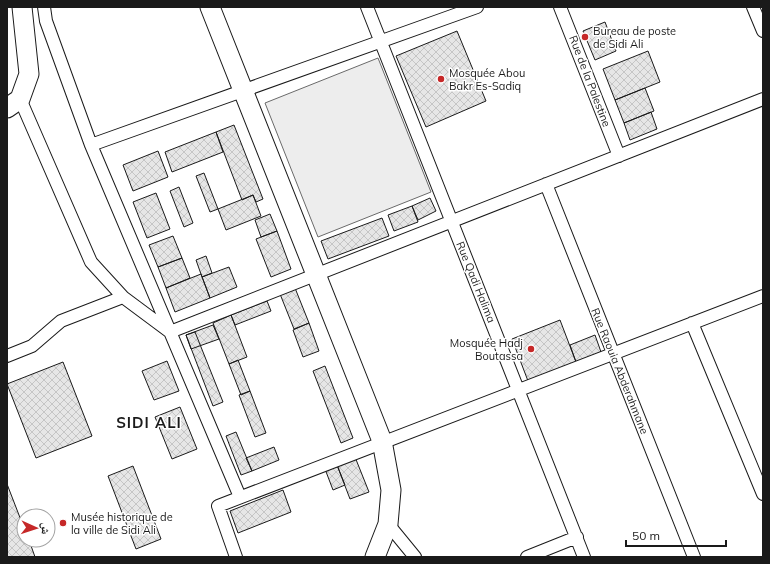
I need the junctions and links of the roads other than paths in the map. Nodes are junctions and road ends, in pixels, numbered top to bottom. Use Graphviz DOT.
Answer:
graph roads {
  1 [pos="22,7"];
  2 [pos="44,7"];
  3 [pos="210,7"];
  4 [pos="367,7"];
  5 [pos="477,7"];
  6 [pos="560,7"];
  7 [pos="753,7"];
  8 [pos="763,31"];
  9 [pos="381,41"];
  10 [pos="243,90"];
  11 [pos="763,99"];
  12 [pos="14,103"];
  13 [pos="91,145"];
  14 [pos="619,156"];
  15 [pos="546,184"];
  16 [pos="452,220"];
  17 [pos="316,275"];
  18 [pos="763,296"];
  19 [pos="123,297"];
  20 [pos="692,323"];
  21 [pos="170,332"];
  22 [pos="613,354"];
  23 [pos="7,356"];
  24 [pos="519,390"];
  25 [pos="382,441"];
  26 [pos="763,494"];
  27 [pos="240,497"];
  28 [pos="388,524"];
  29 [pos="577,537"];
  30 [pos="236,557"];
  31 [pos="375,557"];
  32 [pos="415,557"];
  33 [pos="527,557"];
  34 [pos="584,557"];
  35 [pos="694,557"];
  1 -- 12 [label="main road"];
  2 -- 13 [label="street"];
  3 -- 10 [label="main road"];
  4 -- 9 [label="street, Rue Qadi Halima"];
  5 -- 9 [label="street"];
  6 -- 14 [label="street, Rue de la Palestine"];
  7 -- 8 [label="street"];
  9 -- 10 [label="street"];
  9 -- 16 [label="street, Rue Qadi Halima"];
  10 -- 13 [label="street"];
  10 -- 17 [label="main road"];
  11 -- 14 [label="street"];
  12 -- 19 [label="street"];
  13 -- 21 [label="street"];
  14 -- 15 [label="street"];
  15 -- 16 [label="street"];
  15 -- 22 [label="street, Rue Raouia Abderahmane"];
  16 -- 17 [label="street"];
  16 -- 24 [label="street, Rue Qadi Halima"];
  17 -- 21 [label="street"];
  17 -- 25 [label="main road"];
  18 -- 20 [label="street"];
  19 -- 21 [label="street"];
  19 -- 23 [label="street"];
  20 -- 22 [label="street"];
  20 -- 26 [label="street"];
  21 -- 27 [label="street"];
  22 -- 24 [label="street"];
  22 -- 35 [label="street, Rue Raouia Abderahmane"];
  24 -- 25 [label="street"];
  24 -- 29 [label="street, Rue Qadi Halima"];
  25 -- 27 [label="street"];
  25 -- 28 [label="main road"];
  27 -- 30 [label="street"];
  28 -- 31 [label="main road"];
  28 -- 32 [label="street"];
  29 -- 33 [label="street"];
  29 -- 34 [label="street, Rue Qadi Halima"];
}
